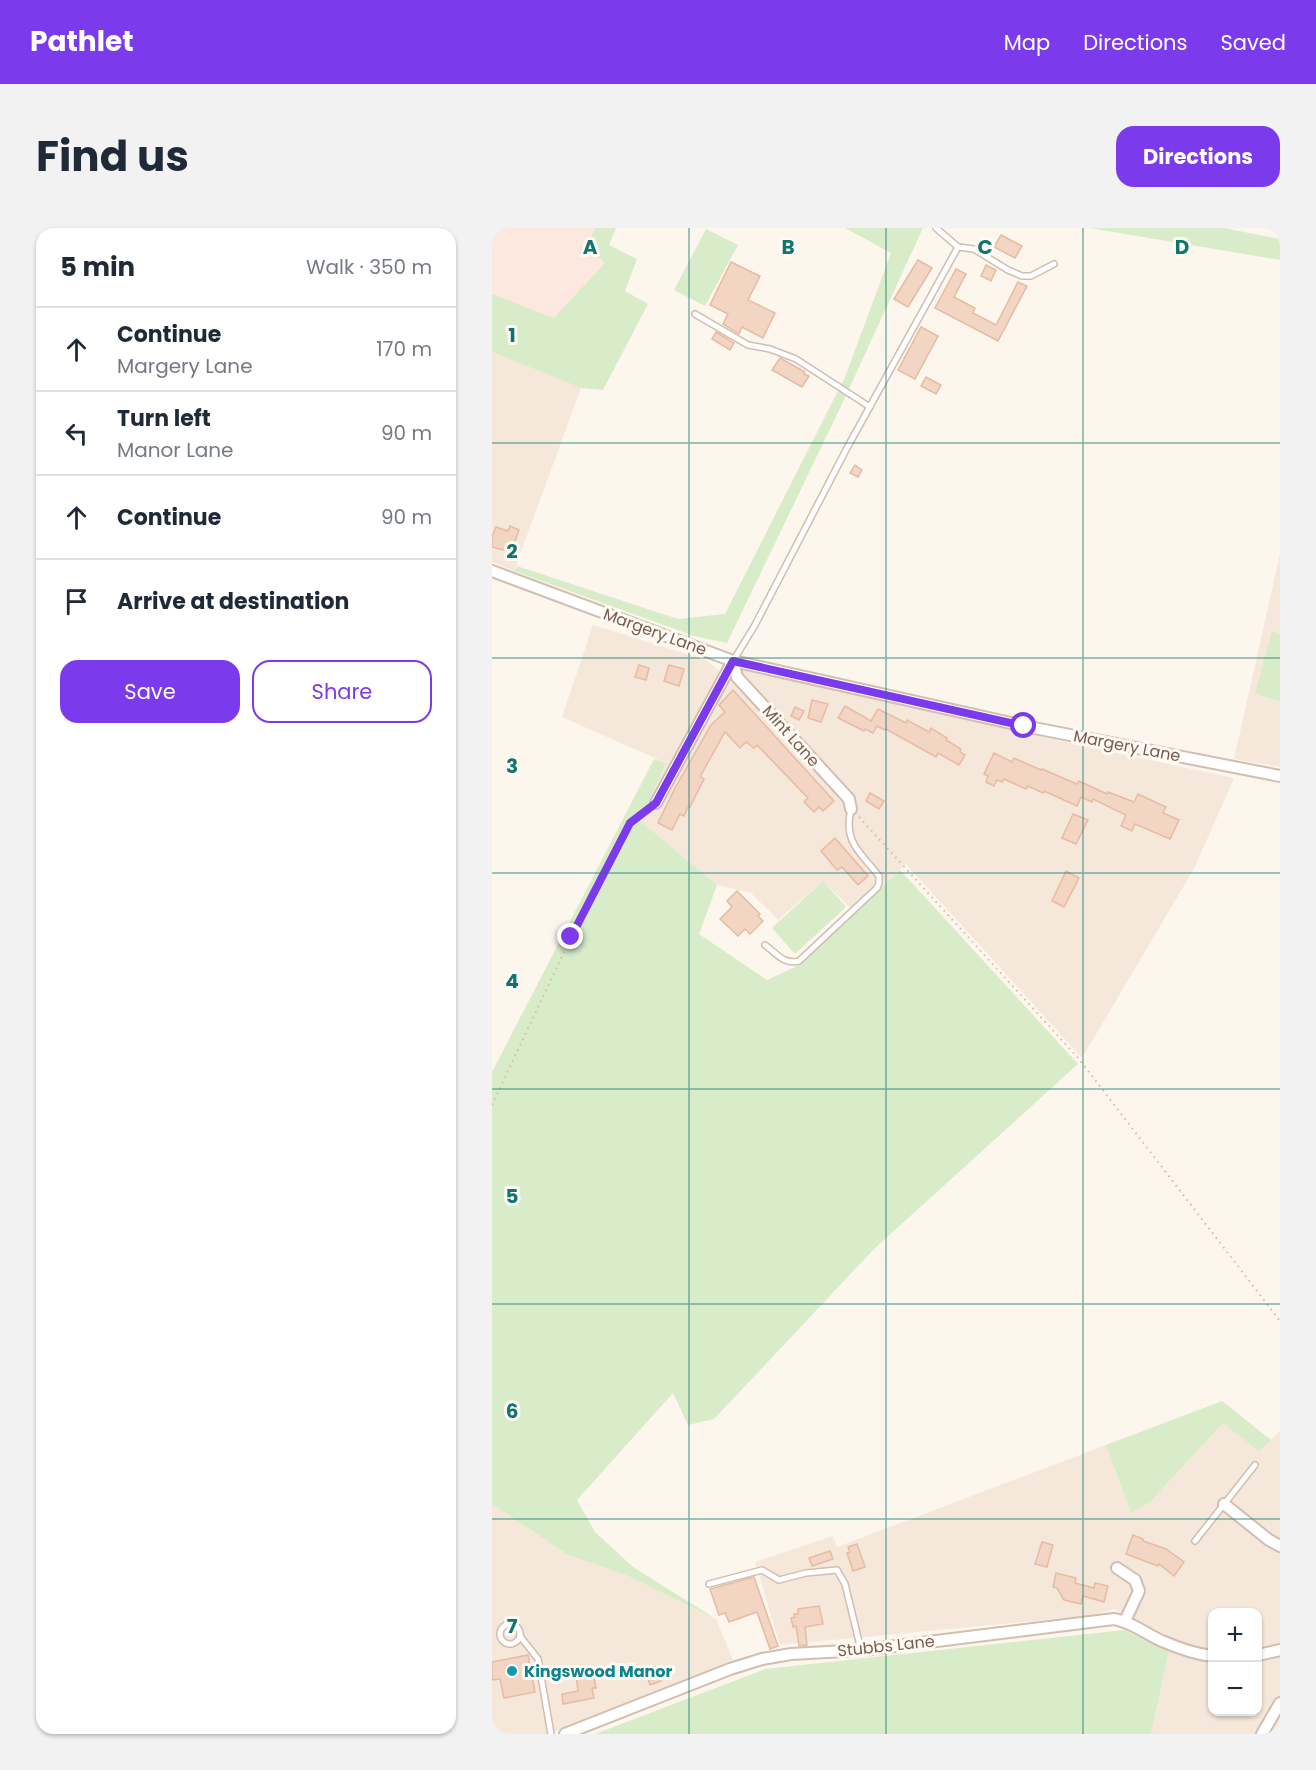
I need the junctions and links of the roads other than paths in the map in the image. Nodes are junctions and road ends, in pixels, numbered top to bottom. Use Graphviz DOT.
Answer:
graph roads {
  1 [pos="936,228"];
  2 [pos="958,248"];
  3 [pos="1054,264"];
  4 [pos="695,314"];
  5 [pos="870,406"];
  6 [pos="492,571"];
  7 [pos="733,661"];
  8 [pos="1280,776"];
  9 [pos="656,803"];
  10 [pos="851,809"];
  11 [pos="765,945"];
  12 [pos="1255,1465"];
  13 [pos="1224,1504"];
  14 [pos="1196,1541"];
  15 [pos="1280,1546"];
  16 [pos="1117,1568"];
  17 [pos="709,1584"];
  18 [pos="1125,1621"];
  19 [pos="520,1636"];
  20 [pos="861,1650"];
  21 [pos="1280,1650"];
  22 [pos="1262,1654"];
  23 [pos="1208,1656"];
  24 [pos="1280,1703"];
  25 [pos="551,1734"];
  26 [pos="565,1734"];
  27 [pos="1262,1734"];
  1 -- 2 [label="lane"];
  2 -- 3 [label="lane"];
  2 -- 5 [label="lane"];
  4 -- 5 [label="lane"];
  5 -- 7 [label="lane"];
  6 -- 7 [label="street, Margery Lane"];
  7 -- 8 [label="street, Margery Lane"];
  7 -- 9 [label="street"];
  7 -- 10 [label="street, Mint Lane"];
  10 -- 11 [label="lane"];
  12 -- 13 [label="lane"];
  13 -- 14 [label="lane"];
  13 -- 15 [label="street"];
  16 -- 18 [label="street"];
  17 -- 20 [label="lane"];
  18 -- 20 [label="street, Stubbs Lane"];
  18 -- 23 [label="street, Stubbs Lane"];
  19 -- 25 [label="lane"];
  20 -- 26 [label="street, Stubbs Lane"];
  21 -- 22 [label="street"];
  24 -- 27 [label="street"];
}
